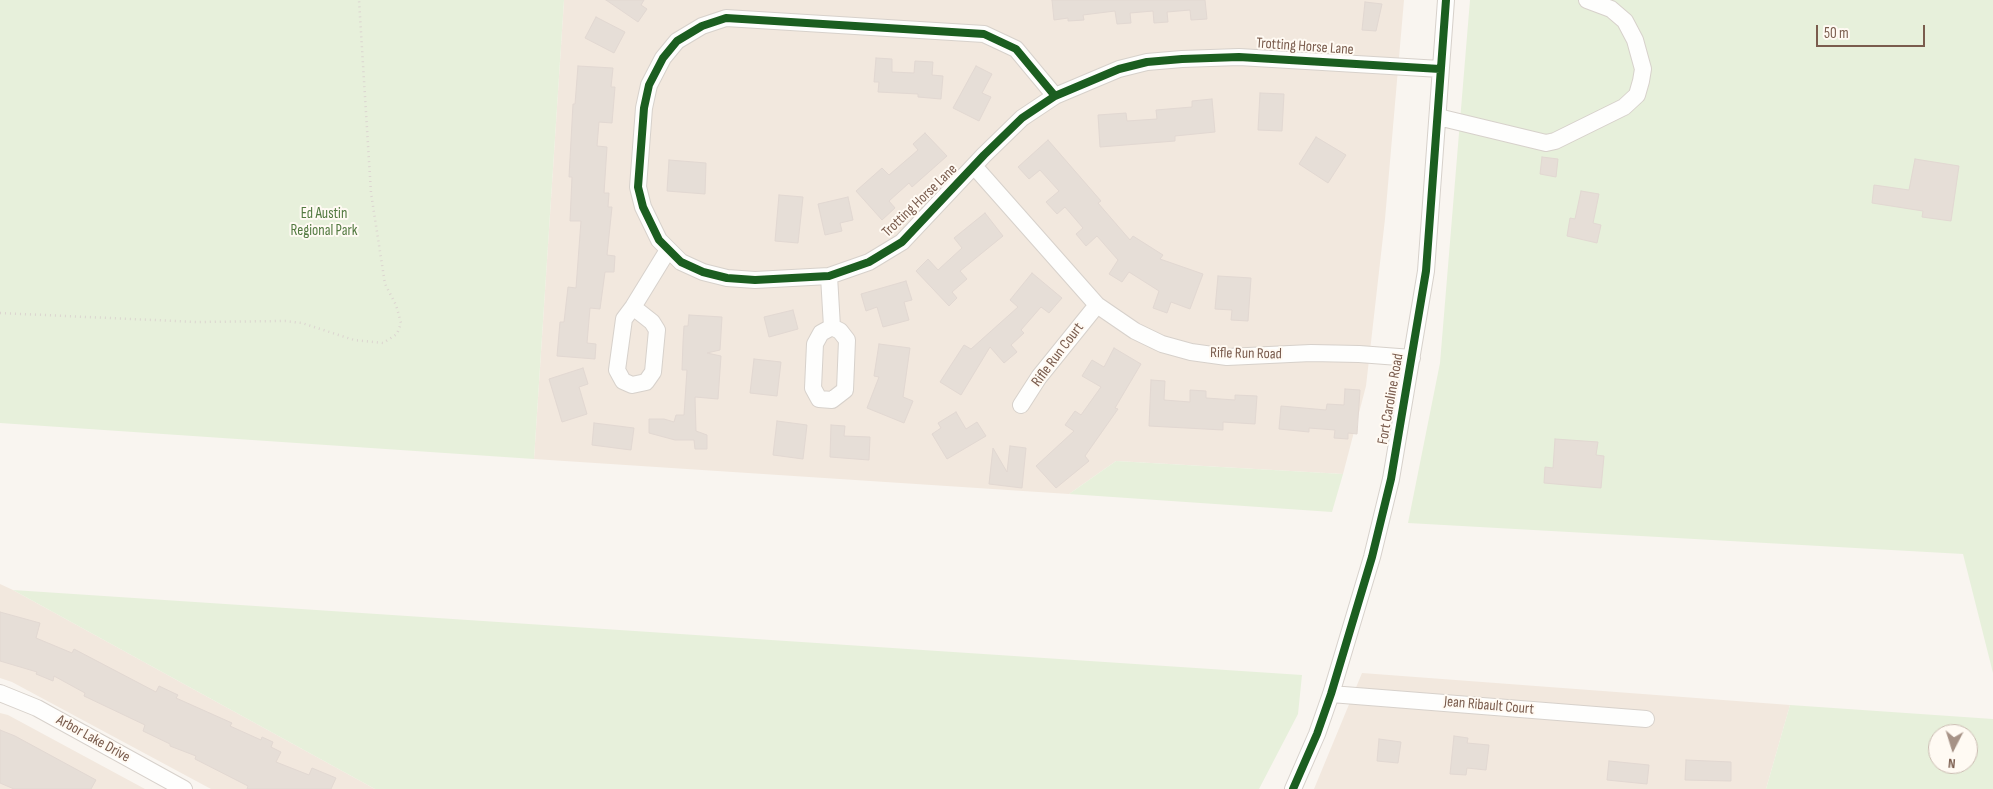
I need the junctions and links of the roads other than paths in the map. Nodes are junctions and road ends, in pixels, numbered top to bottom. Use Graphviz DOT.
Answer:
graph roads {
  1 [pos="1446,0"];
  2 [pos="1587,0"];
  3 [pos="1440,69"];
  4 [pos="1055,96"];
  5 [pos="1438,117"];
  6 [pos="974,166"];
  7 [pos="668,250"];
  8 [pos="828,276"];
  9 [pos="1096,305"];
  10 [pos="633,307"];
  11 [pos="832,326"];
  12 [pos="1412,358"];
  13 [pos="1021,405"];
  14 [pos="0,693"];
  15 [pos="1331,694"];
  16 [pos="1646,719"];
  17 [pos="184,789"];
  18 [pos="1293,789"];
  1 -- 3 [label="street, Fort Caroline Road"];
  2 -- 5 [label="street"];
  3 -- 4 [label="street, Trotting Horse Lane"];
  3 -- 5 [label="street, Fort Caroline Road"];
  4 -- 6 [label="street, Trotting Horse Lane"];
  4 -- 7 [label="street, Trotting Horse Lane"];
  5 -- 12 [label="street, Fort Caroline Road"];
  6 -- 8 [label="street, Trotting Horse Lane"];
  6 -- 9 [label="street, Rifle Run Road"];
  7 -- 8 [label="street, Trotting Horse Lane"];
  7 -- 10 [label="street"];
  8 -- 11 [label="street"];
  9 -- 12 [label="street, Rifle Run Road"];
  9 -- 13 [label="street, Rifle Run Court"];
  12 -- 15 [label="street, Fort Caroline Road"];
  14 -- 17 [label="street, Arbor Lake Drive"];
  15 -- 16 [label="street, Jean Ribault Court"];
  15 -- 18 [label="street, Fort Caroline Road"];
}
